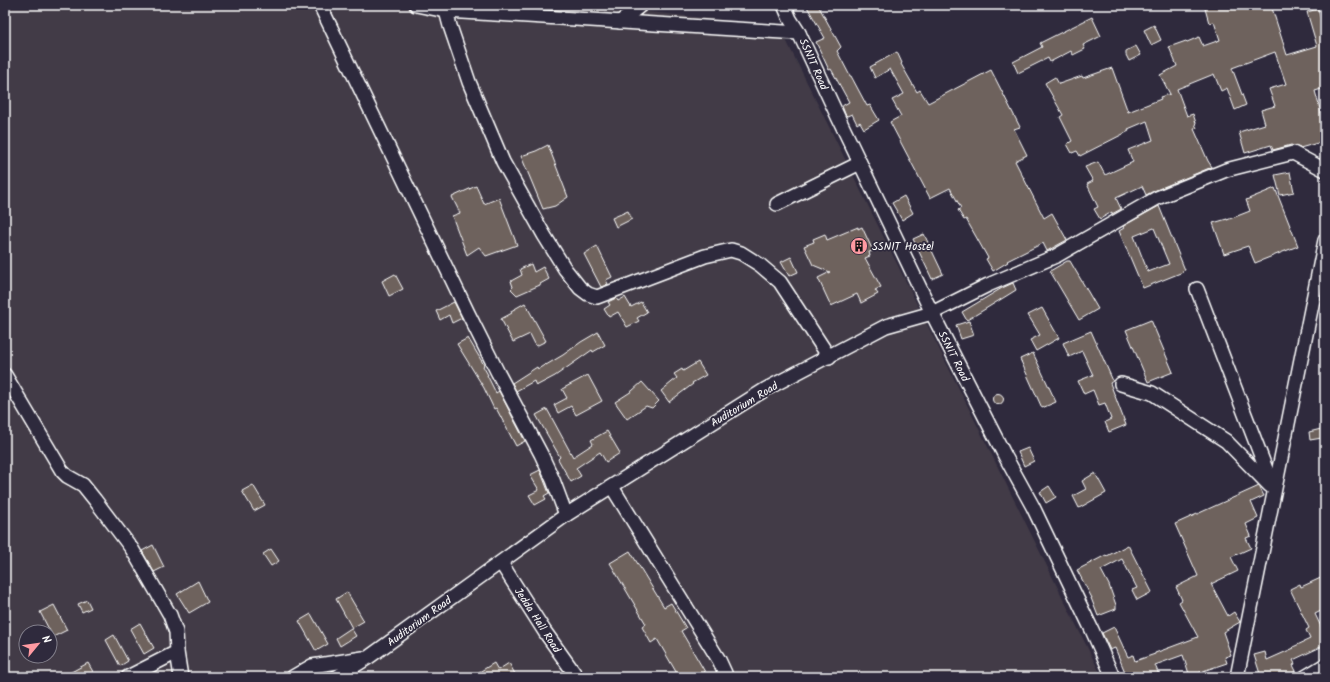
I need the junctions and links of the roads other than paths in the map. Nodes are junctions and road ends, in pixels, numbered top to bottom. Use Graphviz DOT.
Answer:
graph roads {
  1 [pos="320,5"];
  2 [pos="416,5"];
  3 [pos="641,5"];
  4 [pos="784,5"];
  5 [pos="446,11"];
  6 [pos="620,22"];
  7 [pos="799,33"];
  8 [pos="860,163"];
  9 [pos="1325,170"];
  10 [pos="777,204"];
  11 [pos="1325,240"];
  12 [pos="1197,289"];
  13 [pos="932,313"];
  14 [pos="829,357"];
  15 [pos="5,375"];
  16 [pos="1121,384"];
  17 [pos="612,487"];
  18 [pos="1274,490"];
  19 [pos="566,515"];
  20 [pos="501,563"];
  21 [pos="176,652"];
  22 [pos="369,657"];
  23 [pos="1325,665"];
  24 [pos="128,677"];
  25 [pos="181,677"];
  26 [pos="293,677"];
  27 [pos="337,677"];
  28 [pos="577,677"];
  29 [pos="724,677"];
  30 [pos="1113,677"];
  31 [pos="1236,677"];
  32 [pos="1306,677"];
  1 -- 19 [label="street"];
  2 -- 5 [label="street"];
  3 -- 6 [label="street"];
  4 -- 7 [label="street, SSNIT Road"];
  5 -- 6 [label="street"];
  5 -- 14 [label="street"];
  6 -- 7 [label="street"];
  7 -- 8 [label="street, SSNIT Road"];
  8 -- 10 [label="street"];
  8 -- 13 [label="street, SSNIT Road"];
  9 -- 13 [label="street, Auditorium Road"];
  11 -- 18 [label="street"];
  12 -- 18 [label="street"];
  13 -- 14 [label="street, Auditorium Road"];
  13 -- 30 [label="street, SSNIT Road"];
  14 -- 17 [label="street, Auditorium Road"];
  15 -- 21 [label="street"];
  16 -- 18 [label="street"];
  17 -- 19 [label="street, Auditorium Road"];
  17 -- 29 [label="street"];
  18 -- 31 [label="street"];
  19 -- 20 [label="street, Auditorium Road"];
  20 -- 22 [label="street, Auditorium Road"];
  20 -- 28 [label="street, Jedda Hall Road"];
  21 -- 24 [label="street"];
  21 -- 25 [label="street"];
  22 -- 26 [label="street"];
  22 -- 27 [label="street, Auditorium Road"];
  23 -- 32 [label="street"];
}
